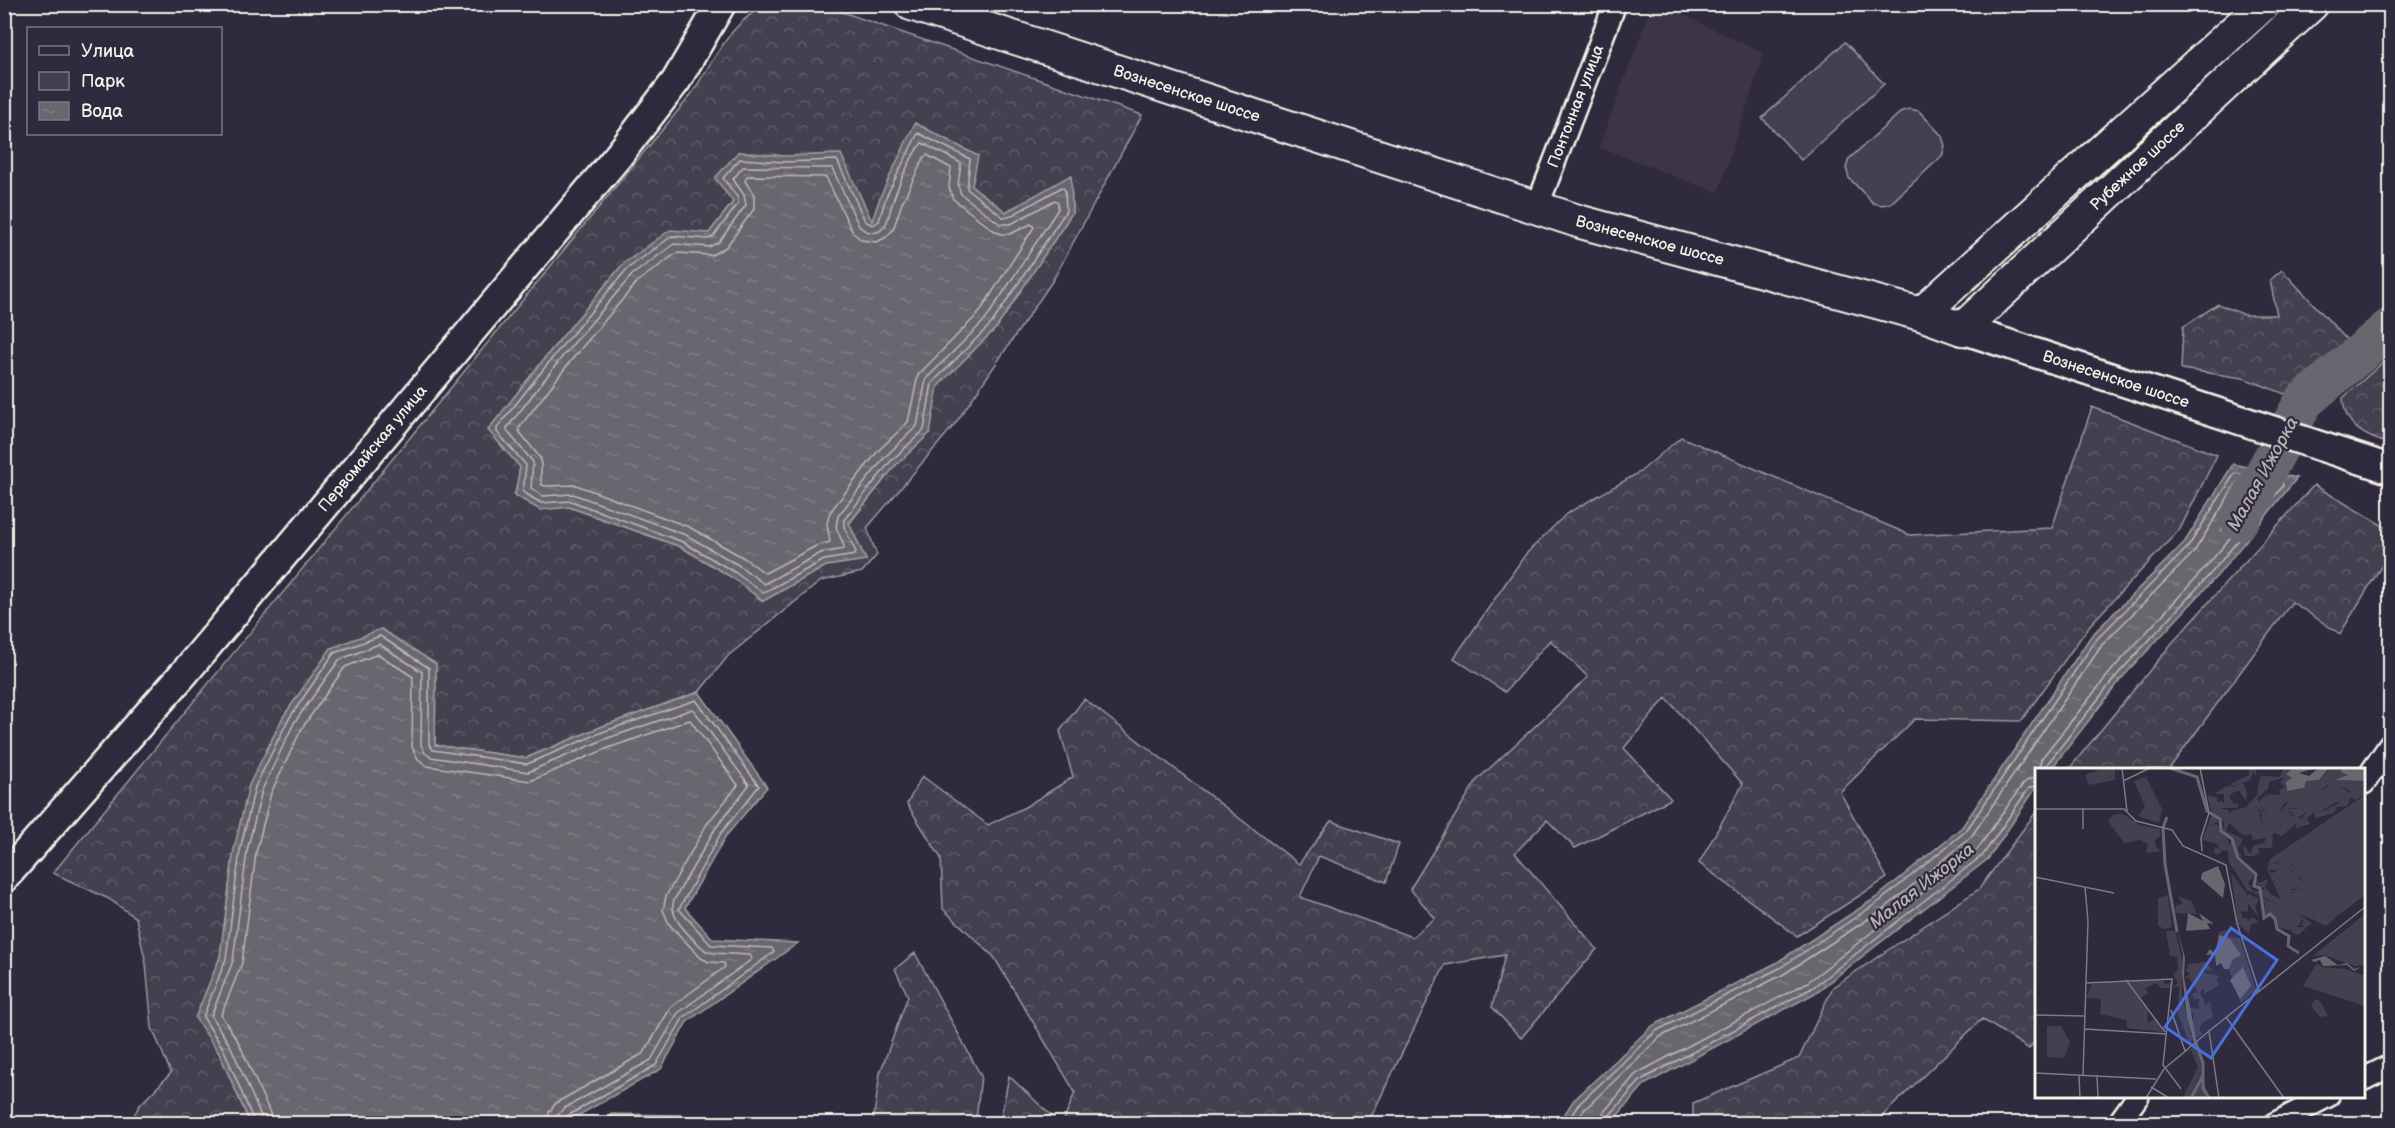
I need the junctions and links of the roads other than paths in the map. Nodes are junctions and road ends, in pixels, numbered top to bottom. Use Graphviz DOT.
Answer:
graph roads {
  1 [pos="721,4"];
  2 [pos="911,4"];
  3 [pos="1615,4"];
  4 [pos="2264,4"];
  5 [pos="2312,4"];
  6 [pos="1537,207"];
  7 [pos="1921,314"];
  8 [pos="1962,329"];
  9 [pos="2391,469"];
  10 [pos="2391,745"];
  11 [pos="2365,782"];
  12 [pos="4,878"];
  13 [pos="2391,1066"];
  14 [pos="2365,1079"];
  15 [pos="2137,1098"];
  16 [pos="2324,1098"];
  17 [pos="2118,1124"];
  18 [pos="2274,1124"];
  1 -- 12 [label="street, Первомайская улица"];
  2 -- 6 [label="main road, Вознесенское шоссе"];
  3 -- 6 [label="street, Понтонная улица"];
  4 -- 7 [label="main road, Рубежное шоссе"];
  5 -- 8 [label="main road, Рубежное шоссе"];
  6 -- 7 [label="main road, Вознесенское шоссе"];
  7 -- 8 [label="main road, Вознесенское шоссе"];
  8 -- 9 [label="street, Вознесенское шоссе"];
  10 -- 11 [label="street"];
  13 -- 14 [label="street"];
  15 -- 17 [label="street"];
  16 -- 18 [label="street"];
}
